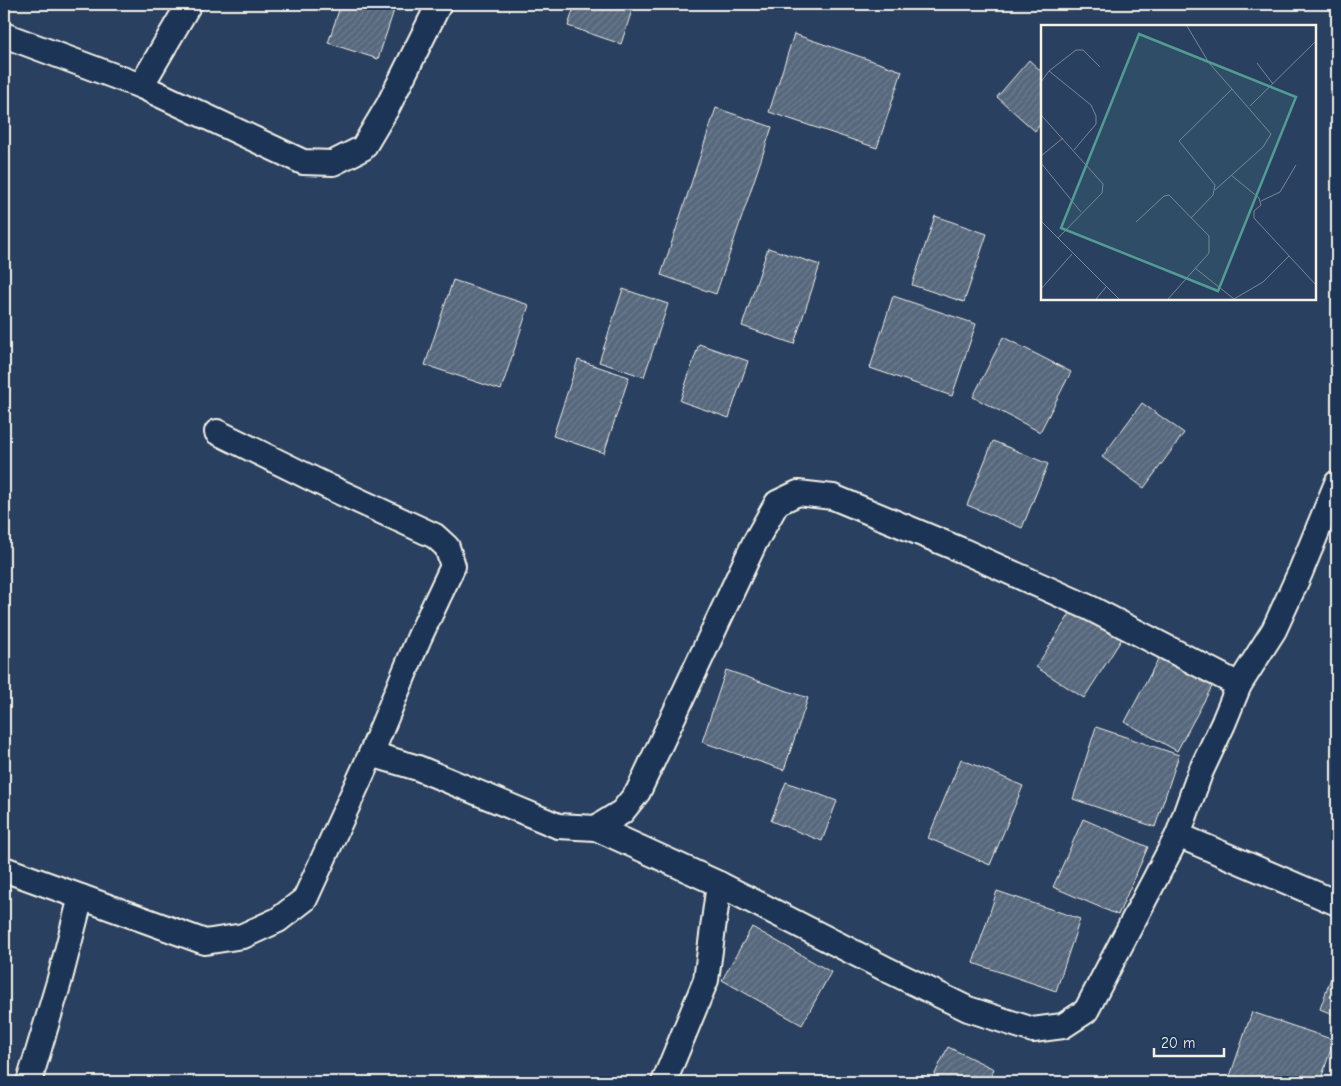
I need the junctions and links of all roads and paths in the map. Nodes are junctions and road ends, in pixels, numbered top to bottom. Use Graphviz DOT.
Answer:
graph roads {
  1 [pos="189,4"];
  2 [pos="439,4"];
  3 [pos="4,35"];
  4 [pos="141,86"];
  5 [pos="218,432"];
  6 [pos="1337,483"];
  7 [pos="1239,685"];
  8 [pos="371,754"];
  9 [pos="596,828"];
  10 [pos="1178,835"];
  11 [pos="4,869"];
  12 [pos="719,884"];
  13 [pos="82,897"];
  14 [pos="1337,903"];
  15 [pos="29,1082"];
  16 [pos="664,1082"];
  1 -- 4 [label="street"];
  2 -- 4 [label="street"];
  3 -- 4 [label="street"];
  5 -- 8 [label="street"];
  6 -- 7 [label="street"];
  7 -- 9 [label="street"];
  7 -- 10 [label="street"];
  8 -- 9 [label="street"];
  8 -- 13 [label="street"];
  9 -- 12 [label="street"];
  10 -- 12 [label="street"];
  10 -- 14 [label="street"];
  11 -- 13 [label="street"];
  12 -- 16 [label="street"];
  13 -- 15 [label="street"];
}
